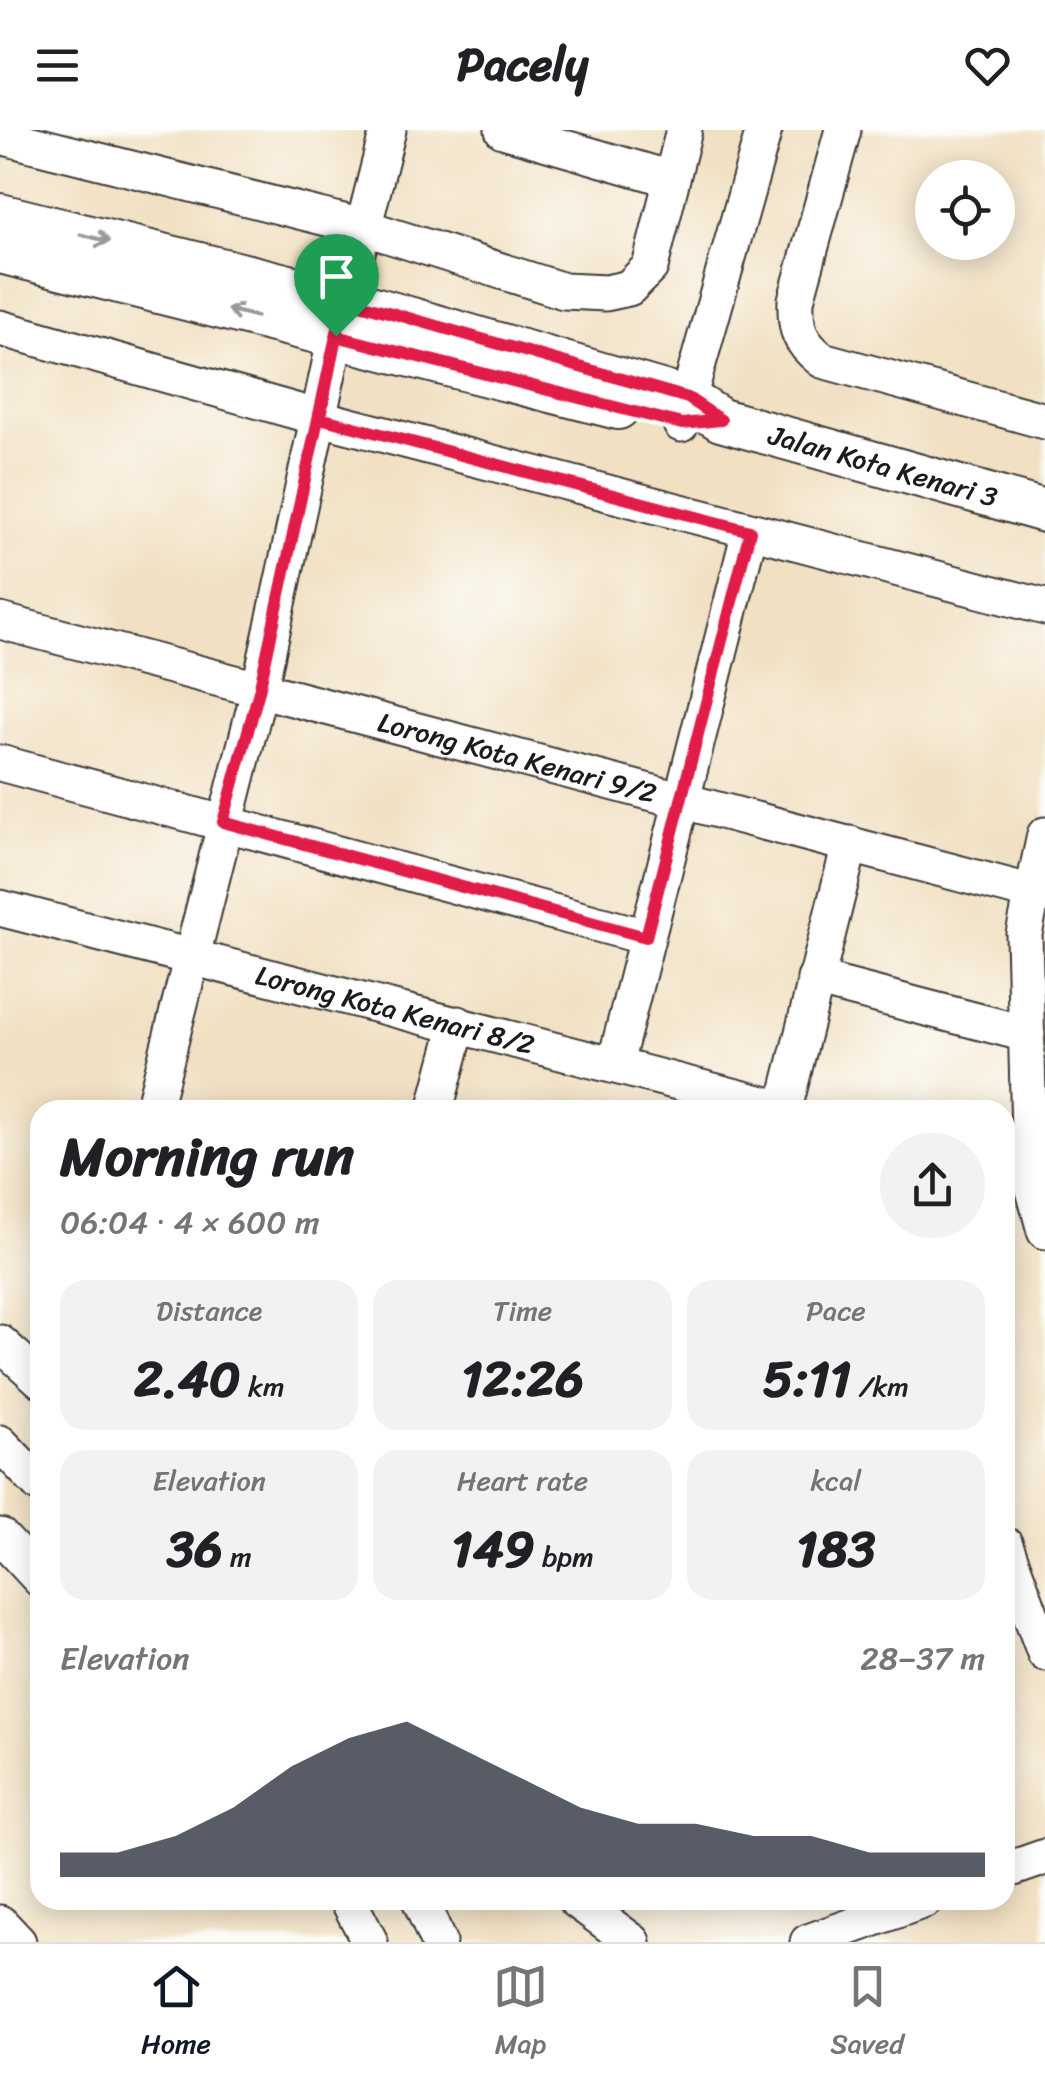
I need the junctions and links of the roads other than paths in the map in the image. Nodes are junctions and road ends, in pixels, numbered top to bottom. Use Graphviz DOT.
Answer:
graph roads {
  1 [pos="388,130"];
  2 [pos="684,130"];
  3 [pos="764,130"];
  4 [pos="843,130"];
  5 [pos="526,133"];
  6 [pos="0,136"];
  7 [pos="670,180"];
  8 [pos="0,215"];
  9 [pos="363,227"];
  10 [pos="0,252"];
  11 [pos="341,318"];
  12 [pos="0,328"];
  13 [pos="697,414"];
  14 [pos="320,418"];
  15 [pos="1045,421"];
  16 [pos="1043,500"];
  17 [pos="750,531"];
  18 [pos="1045,608"];
  19 [pos="0,621"];
  20 [pos="259,691"];
  21 [pos="0,763"];
  22 [pos="680,800"];
  23 [pos="223,822"];
  24 [pos="1045,835"];
  25 [pos="850,844"];
  26 [pos="1033,893"];
  27 [pos="0,908"];
  28 [pos="646,937"];
  29 [pos="190,956"];
  30 [pos="815,980"];
  31 [pos="458,1024"];
  32 [pos="1027,1034"];
  33 [pos="615,1064"];
  34 [pos="155,1100"];
  35 [pos="437,1100"];
  36 [pos="707,1100"];
  37 [pos="788,1100"];
  38 [pos="1027,1174"];
  39 [pos="1045,1231"];
  40 [pos="0,1442"];
  41 [pos="30,1474"];
  42 [pos="0,1536"];
  43 [pos="30,1568"];
  44 [pos="1015,1582"];
  45 [pos="1045,1653"];
  46 [pos="1045,1857"];
  47 [pos="1015,1868"];
  48 [pos="353,1910"];
  49 [pos="424,1910"];
  50 [pos="590,1910"];
  51 [pos="897,1910"];
  52 [pos="0,1923"];
  53 [pos="18,1942"];
  54 [pos="370,1942"];
  55 [pos="438,1942"];
  56 [pos="634,1942"];
  57 [pos="808,1942"];
  1 -- 9 [label="street"];
  2 -- 7 [label="street"];
  3 -- 13 [label="street"];
  4 -- 15 [label="street"];
  5 -- 7 [label="street"];
  6 -- 9 [label="street"];
  7 -- 9 [label="street"];
  8 -- 11 [label="main road, Jalan Kota Kenari 3, one-way"];
  9 -- 11 [label="street"];
  11 -- 10 [label="main road, Jalan Kota Kenari 3, one-way"];
  11 -- 13 [label="main road, Jalan Kota Kenari 3"];
  11 -- 14 [label="street"];
  12 -- 14 [label="street"];
  13 -- 16 [label="main road, Jalan Kota Kenari 3"];
  14 -- 17 [label="street"];
  14 -- 20 [label="street"];
  17 -- 18 [label="street"];
  17 -- 22 [label="street"];
  19 -- 20 [label="street, Lorong Kota Kenari 9/2"];
  20 -- 22 [label="street, Lorong Kota Kenari 9/2"];
  20 -- 23 [label="street"];
  21 -- 23 [label="street"];
  22 -- 25 [label="street, Lorong Kota Kenari 9/2"];
  22 -- 28 [label="street"];
  23 -- 28 [label="street"];
  23 -- 29 [label="street"];
  24 -- 26 [label="street"];
  25 -- 26 [label="street, Lorong Kota Kenari 9/2"];
  25 -- 30 [label="street"];
  26 -- 32 [label="street"];
  27 -- 29 [label="street, Lorong Kota Kenari 8/2"];
  28 -- 33 [label="street"];
  29 -- 31 [label="street, Lorong Kota Kenari 8/2"];
  29 -- 34 [label="street"];
  30 -- 32 [label="street"];
  30 -- 37 [label="street"];
  31 -- 33 [label="street, Lorong Kota Kenari 8/2"];
  31 -- 35 [label="street"];
  32 -- 38 [label="street"];
  33 -- 36 [label="street, Lorong Kota Kenari 8/2"];
  38 -- 39 [label="street"];
  40 -- 41 [label="street"];
  42 -- 43 [label="street"];
  44 -- 45 [label="street"];
  46 -- 47 [label="street"];
  48 -- 54 [label="street"];
  49 -- 55 [label="street"];
  50 -- 56 [label="street"];
  51 -- 57 [label="street"];
  52 -- 53 [label="street"];
}
